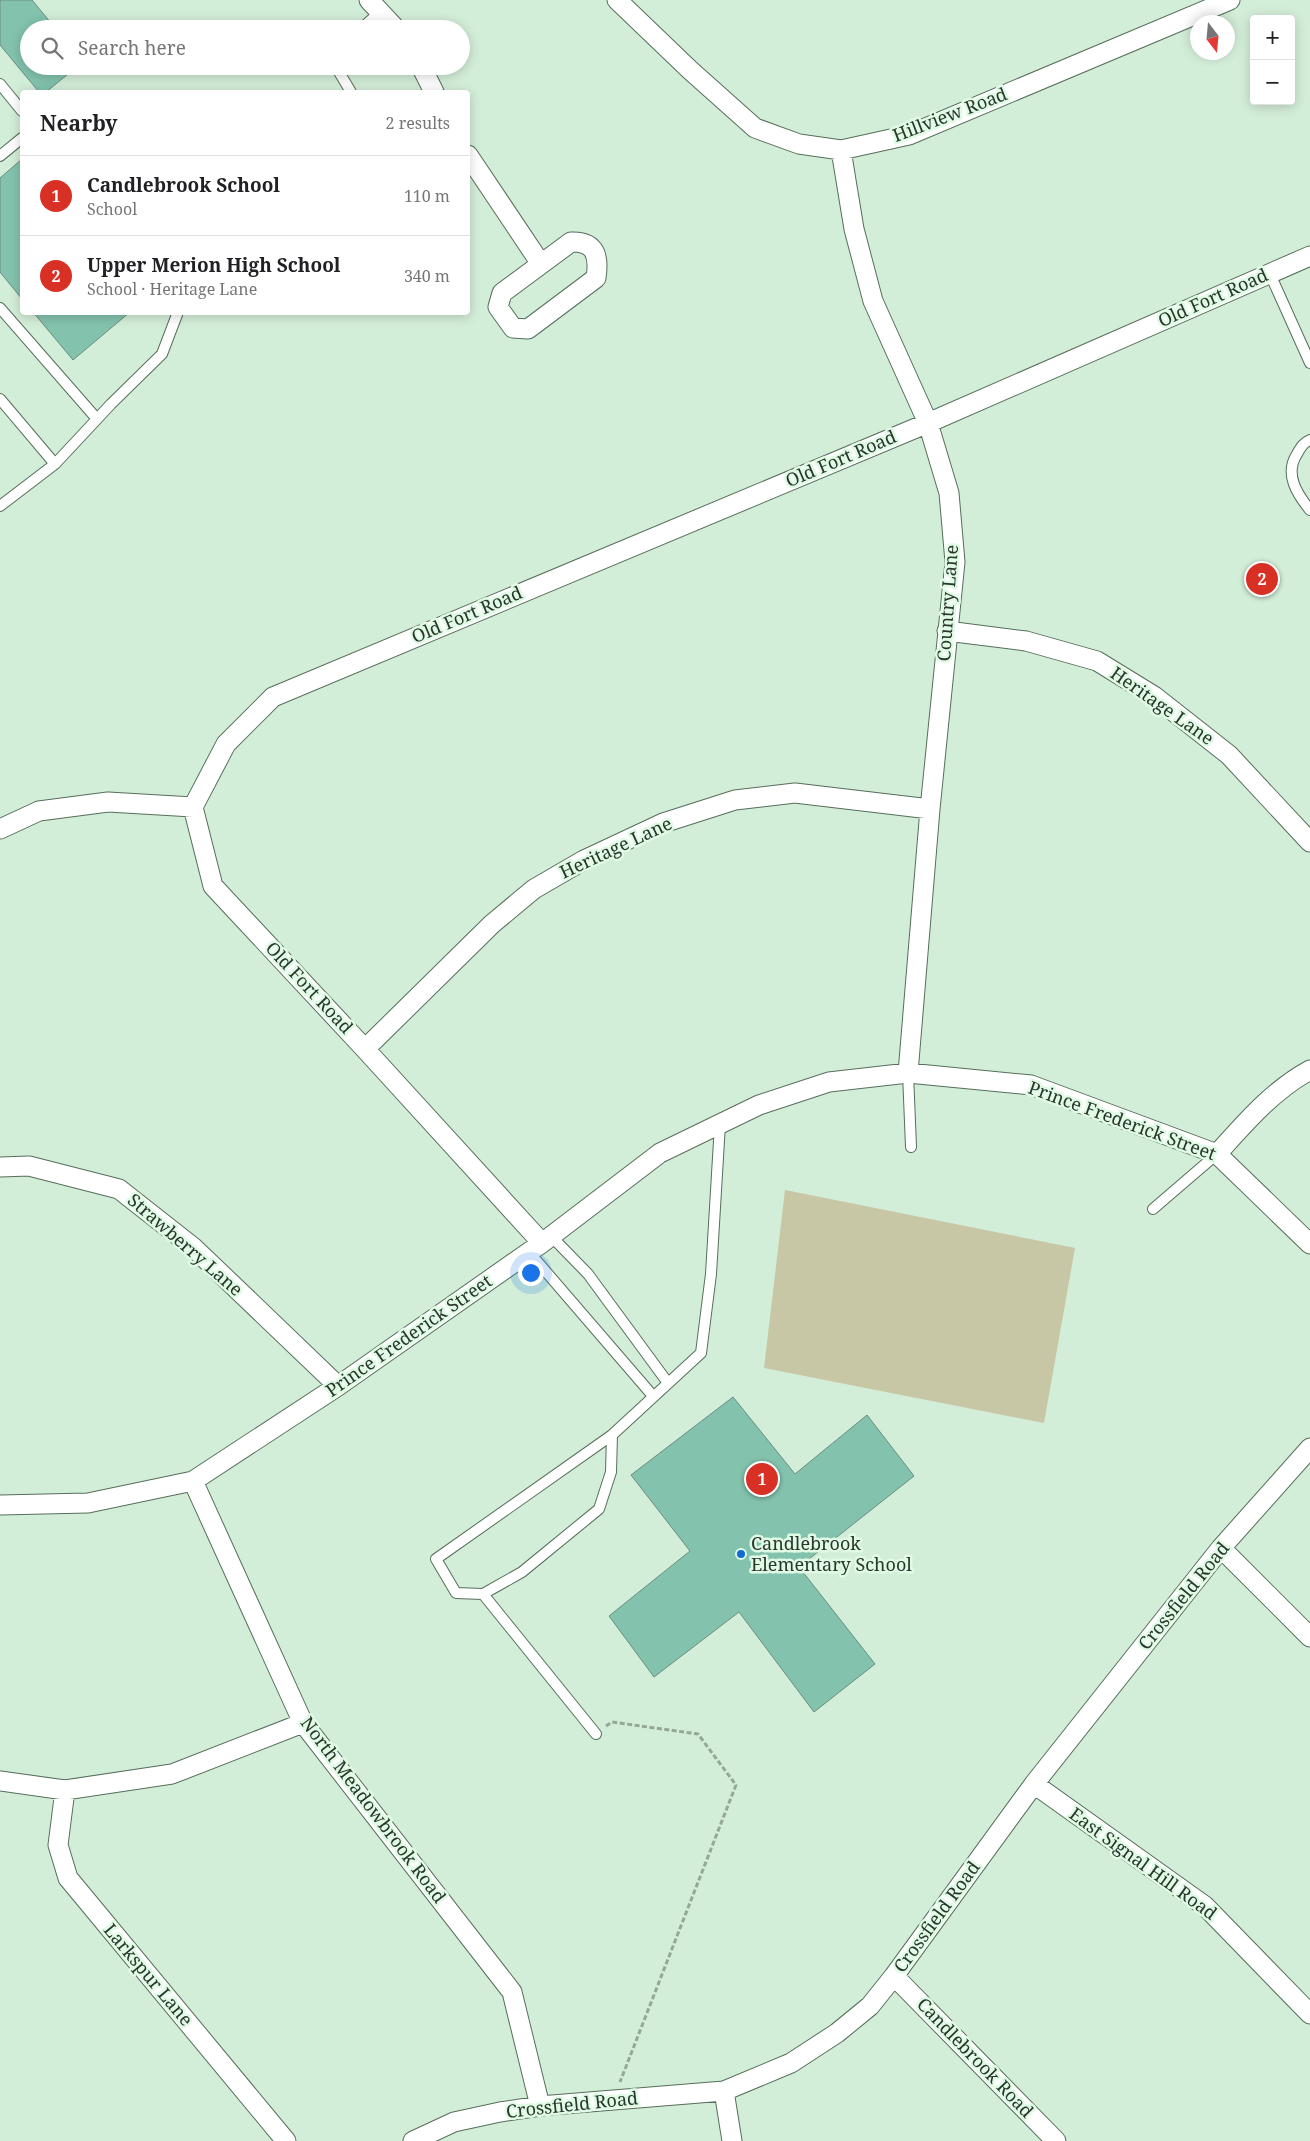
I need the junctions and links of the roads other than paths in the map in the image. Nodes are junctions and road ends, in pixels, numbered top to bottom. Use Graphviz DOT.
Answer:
graph roads {
  1 [pos="617,0"];
  2 [pos="1230,0"];
  3 [pos="374,6"];
  4 [pos="1196,7"];
  5 [pos="365,20"];
  6 [pos="387,20"];
  7 [pos="340,75"];
  8 [pos="424,75"];
  9 [pos="0,84"];
  10 [pos="350,90"];
  11 [pos="429,90"];
  12 [pos="20,109"];
  13 [pos="20,140"];
  14 [pos="841,150"];
  15 [pos="0,156"];
  16 [pos="470,158"];
  17 [pos="1310,256"];
  18 [pos="541,264"];
  19 [pos="1270,274"];
  20 [pos="0,308"];
  21 [pos="177,315"];
  22 [pos="1310,363"];
  23 [pos="0,399"];
  24 [pos="97,419"];
  25 [pos="928,423"];
  26 [pos="1310,440"];
  27 [pos="55,464"];
  28 [pos="0,506"];
  29 [pos="1310,510"];
  30 [pos="947,630"];
  31 [pos="193,807"];
  32 [pos="930,809"];
  33 [pos="0,829"];
  34 [pos="1310,842"];
  35 [pos="366,1048"];
  36 [pos="1310,1070"];
  37 [pos="908,1073"];
  38 [pos="720,1124"];
  39 [pos="910,1147"];
  40 [pos="1217,1154"];
  41 [pos="0,1167"];
  42 [pos="1153,1209"];
  43 [pos="541,1244"];
  44 [pos="1310,1244"];
  45 [pos="668,1383"];
  46 [pos="338,1386"];
  47 [pos="653,1396"];
  48 [pos="612,1435"];
  49 [pos="1310,1448"];
  50 [pos="193,1482"];
  51 [pos="0,1505"];
  52 [pos="1221,1548"];
  53 [pos="483,1594"];
  54 [pos="1310,1637"];
  55 [pos="303,1723"];
  56 [pos="596,1734"];
  57 [pos="0,1781"];
  58 [pos="1034,1784"];
  59 [pos="65,1790"];
  60 [pos="894,1976"];
  61 [pos="1310,2014"];
  62 [pos="724,2091"];
  63 [pos="540,2106"];
  64 [pos="286,2141"];
  65 [pos="413,2141"];
  66 [pos="732,2141"];
  67 [pos="1056,2141"];
  1 -- 14 [label="street, Hillview Road"];
  2 -- 4 [label="street, Hillview Road"];
  3 -- 5 [label="lane"];
  3 -- 6 [label="street"];
  4 -- 14 [label="street, Hillview Road"];
  7 -- 10 [label="lane"];
  8 -- 11 [label="street"];
  9 -- 12 [label="lane"];
  13 -- 15 [label="lane"];
  14 -- 25 [label="street, Country Lane"];
  16 -- 18 [label="street"];
  17 -- 19 [label="street, Old Fort Road"];
  18 -- 18 [label="street"];
  19 -- 22 [label="lane"];
  19 -- 25 [label="street, Old Fort Road"];
  20 -- 24 [label="lane"];
  21 -- 24 [label="lane"];
  23 -- 27 [label="lane"];
  24 -- 27 [label="lane"];
  25 -- 30 [label="street, Country Lane"];
  25 -- 31 [label="street, Old Fort Road"];
  26 -- 29 [label="lane"];
  27 -- 28 [label="lane"];
  30 -- 32 [label="street, Country Lane"];
  30 -- 34 [label="street, Heritage Lane"];
  31 -- 33 [label="street"];
  31 -- 35 [label="street, Old Fort Road"];
  32 -- 35 [label="street, Heritage Lane"];
  32 -- 37 [label="street, Country Lane"];
  35 -- 43 [label="street, Old Fort Road"];
  36 -- 40 [label="street"];
  37 -- 38 [label="street, Prince Frederick Street"];
  37 -- 39 [label="lane"];
  37 -- 40 [label="street, Prince Frederick Street"];
  38 -- 43 [label="street, Prince Frederick Street"];
  38 -- 45 [label="lane"];
  40 -- 42 [label="lane"];
  40 -- 44 [label="street, Prince Frederick Street"];
  41 -- 46 [label="street, Strawberry Lane"];
  43 -- 45 [label="lane"];
  43 -- 46 [label="street, Prince Frederick Street"];
  43 -- 47 [label="lane"];
  45 -- 47 [label="lane"];
  46 -- 50 [label="street, Prince Frederick Street"];
  47 -- 48 [label="lane"];
  48 -- 53 [label="lane"];
  48 -- 53 [label="lane"];
  49 -- 52 [label="street, Crossfield Road"];
  50 -- 51 [label="street, Prince Frederick Street"];
  50 -- 55 [label="street, North Meadowbrook Road"];
  52 -- 54 [label="street"];
  52 -- 58 [label="street, Crossfield Road"];
  53 -- 56 [label="lane"];
  55 -- 59 [label="street"];
  55 -- 63 [label="street, North Meadowbrook Road"];
  57 -- 59 [label="street"];
  58 -- 60 [label="street, Crossfield Road"];
  58 -- 61 [label="street, East Signal Hill Road"];
  59 -- 64 [label="street, Larkspur Lane"];
  60 -- 62 [label="street, Crossfield Road"];
  60 -- 67 [label="street, Candlebrook Road"];
  62 -- 63 [label="street, Crossfield Road"];
  62 -- 66 [label="street"];
  63 -- 65 [label="street, Crossfield Road"];
}
